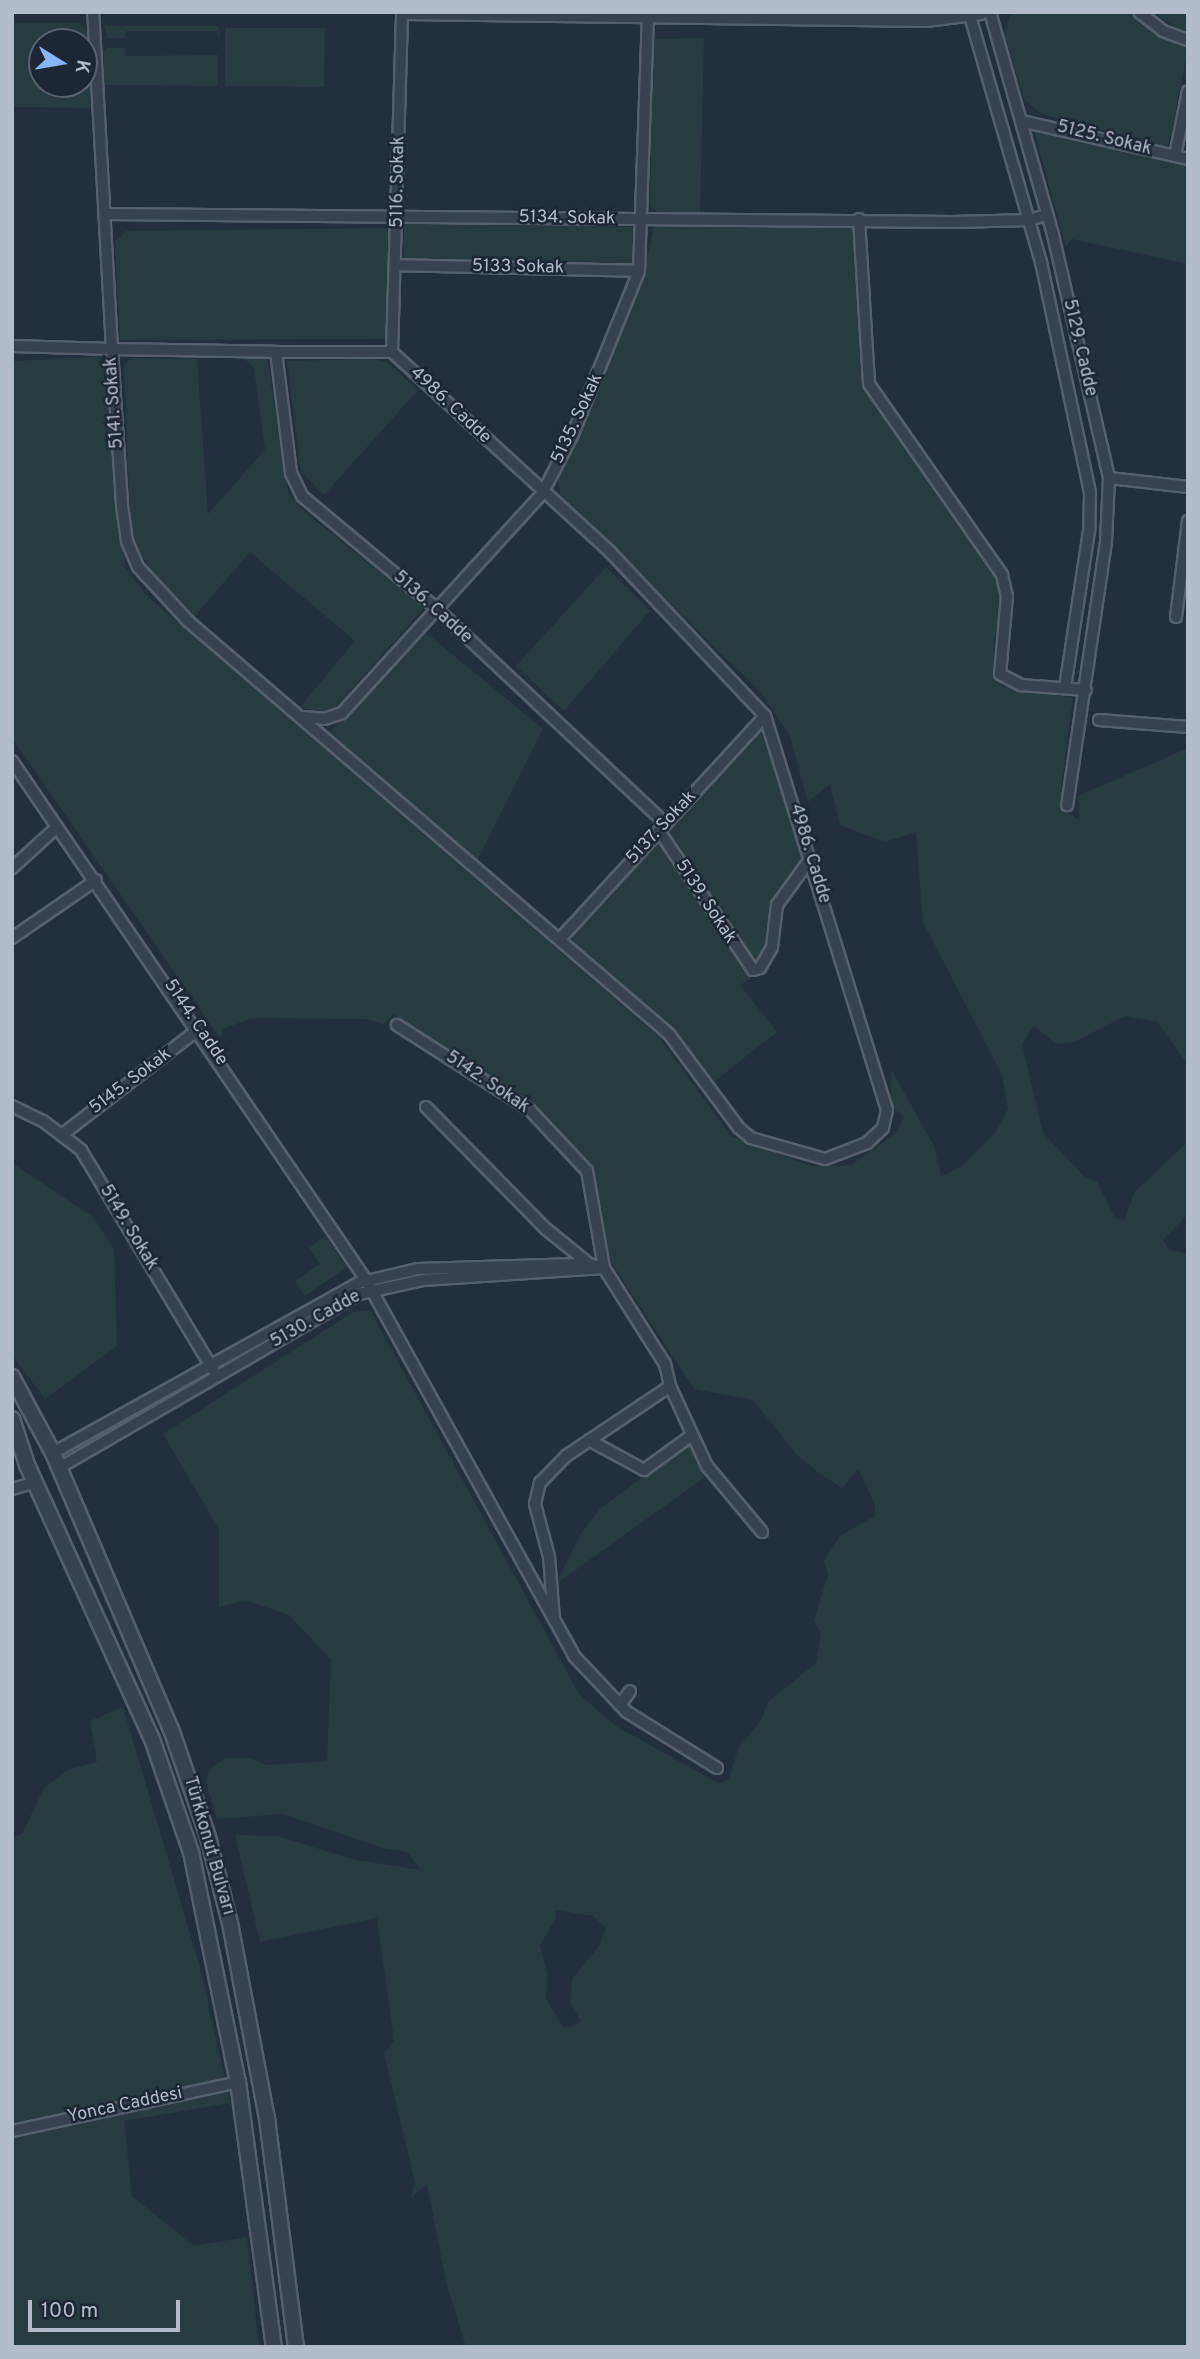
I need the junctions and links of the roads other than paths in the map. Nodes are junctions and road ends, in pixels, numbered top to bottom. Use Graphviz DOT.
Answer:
graph roads {
  1 [pos="93,12"];
  2 [pos="403,12"];
  3 [pos="990,12"];
  4 [pos="1139,12"];
  5 [pos="648,14"];
  6 [pos="976,14"];
  7 [pos="1188,40"];
  8 [pos="1188,91"];
  9 [pos="1021,121"];
  10 [pos="1175,156"];
  11 [pos="1188,159"];
  12 [pos="104,214"];
  13 [pos="1047,215"];
  14 [pos="398,218"];
  15 [pos="859,219"];
  16 [pos="644,220"];
  17 [pos="1029,220"];
  18 [pos="397,265"];
  19 [pos="639,271"];
  20 [pos="12,346"];
  21 [pos="112,349"];
  22 [pos="276,352"];
  23 [pos="392,352"];
  24 [pos="1108,478"];
  25 [pos="1188,487"];
  26 [pos="542,494"];
  27 [pos="1188,521"];
  28 [pos="437,609"];
  29 [pos="1176,617"];
  30 [pos="1065,688"];
  31 [pos="1086,690"];
  32 [pos="765,716"];
  33 [pos="303,717"];
  34 [pos="1099,720"];
  35 [pos="1188,727"];
  36 [pos="12,761"];
  37 [pos="1067,805"];
  38 [pos="57,827"];
  39 [pos="663,827"];
  40 [pos="811,858"];
  41 [pos="12,868"];
  42 [pos="96,880"];
  43 [pos="12,938"];
  44 [pos="560,939"];
  45 [pos="397,1025"];
  46 [pos="199,1030"];
  47 [pos="12,1107"];
  48 [pos="426,1107"];
  49 [pos="63,1134"];
  50 [pos="589,1264"];
  51 [pos="604,1268"];
  52 [pos="369,1285"];
  53 [pos="211,1366"];
  54 [pos="218,1376"];
  55 [pos="12,1377"];
  56 [pos="670,1386"];
  57 [pos="12,1419"];
  58 [pos="692,1435"];
  59 [pos="42,1438"];
  60 [pos="589,1440"];
  61 [pos="16,1448"];
  62 [pos="53,1452"];
  63 [pos="59,1468"];
  64 [pos="37,1482"];
  65 [pos="12,1489"];
  66 [pos="762,1532"];
  67 [pos="555,1625"];
  68 [pos="630,1691"];
  69 [pos="620,1705"];
  70 [pos="717,1768"];
  71 [pos="237,2082"];
  72 [pos="12,2131"];
  73 [pos="274,2347"];
  74 [pos="296,2347"];
  1 -- 12 [label="street, 5141. Sokak"];
  2 -- 5 [label="street"];
  2 -- 14 [label="street, 5116. Sokak"];
  3 -- 9 [label="street, 5129. Cadde"];
  4 -- 7 [label="street"];
  5 -- 6 [label="street"];
  5 -- 16 [label="street, 5135. Sokak"];
  6 -- 17 [label="street, 5129. Cadde"];
  8 -- 10 [label="street"];
  9 -- 10 [label="street, 5125. Sokak"];
  9 -- 13 [label="street, 5129. Cadde"];
  10 -- 11 [label="street, 5125. Sokak"];
  12 -- 14 [label="street, 5134. Sokak"];
  12 -- 21 [label="street, 5141. Sokak"];
  13 -- 17 [label="street, 5134. Sokak"];
  13 -- 24 [label="street, 5129. Cadde"];
  14 -- 16 [label="street, 5134. Sokak"];
  14 -- 18 [label="street, 5116. Sokak"];
  15 -- 16 [label="street, 5134. Sokak"];
  15 -- 17 [label="street, 5134. Sokak"];
  15 -- 30 [label="street"];
  16 -- 19 [label="street, 5135. Sokak"];
  17 -- 30 [label="street, 5129. Cadde"];
  18 -- 19 [label="street, 5133 Sokak"];
  18 -- 23 [label="street, 5116. Sokak"];
  19 -- 26 [label="street, 5135. Sokak"];
  20 -- 21 [label="street"];
  21 -- 22 [label="street"];
  21 -- 33 [label="street, 5141. Sokak"];
  22 -- 23 [label="street"];
  22 -- 28 [label="street, 5136. Cadde"];
  23 -- 26 [label="street, 4986. Cadde"];
  24 -- 25 [label="street"];
  24 -- 31 [label="street, 5129. Cadde"];
  26 -- 28 [label="street, 5135. Sokak"];
  26 -- 32 [label="street, 4986. Cadde"];
  27 -- 29 [label="street"];
  28 -- 33 [label="street, 5135. Sokak"];
  28 -- 39 [label="street, 5136. Cadde"];
  30 -- 31 [label="street"];
  31 -- 37 [label="street, 5129. Cadde"];
  32 -- 39 [label="street, 5137. Sokak"];
  32 -- 40 [label="street, 4986. Cadde"];
  33 -- 44 [label="street, 4986. Cadde"];
  34 -- 35 [label="street"];
  36 -- 38 [label="street, 5144. Cadde"];
  38 -- 41 [label="street"];
  38 -- 42 [label="street, 5144. Cadde"];
  39 -- 40 [label="street, 5139. Sokak"];
  39 -- 44 [label="street, 5137. Sokak"];
  40 -- 44 [label="street, 4986. Cadde"];
  42 -- 43 [label="street"];
  42 -- 46 [label="street, 5144. Cadde"];
  45 -- 51 [label="street, 5142. Sokak"];
  46 -- 49 [label="street, 5145. Sokak"];
  46 -- 52 [label="street, 5144. Cadde"];
  47 -- 49 [label="street, 5149. Sokak"];
  48 -- 50 [label="street"];
  49 -- 53 [label="street, 5149. Sokak"];
  50 -- 51 [label="street"];
  50 -- 52 [label="street, 5130. Cadde"];
  51 -- 52 [label="street, 5130. Cadde"];
  51 -- 56 [label="street"];
  52 -- 53 [label="street, 5130. Cadde"];
  52 -- 54 [label="street, 5130. Cadde"];
  52 -- 67 [label="street, 5144. Cadde"];
  53 -- 54 [label="street, 5149. Sokak"];
  53 -- 62 [label="street, 5130. Cadde"];
  54 -- 63 [label="street, 5130. Cadde"];
  55 -- 59 [label="street, Türkkonut Bulvarı"];
  56 -- 58 [label="street"];
  56 -- 60 [label="street"];
  57 -- 61 [label="street, Türkkonut Bulvarı"];
  58 -- 60 [label="street"];
  58 -- 66 [label="street"];
  59 -- 61 [label="street"];
  59 -- 62 [label="street, Türkkonut Bulvarı"];
  60 -- 67 [label="street"];
  61 -- 64 [label="street, Türkkonut Bulvarı"];
  62 -- 63 [label="street, Türkkonut Bulvarı"];
  63 -- 64 [label="street"];
  63 -- 74 [label="street, Türkkonut Bulvarı"];
  64 -- 65 [label="street"];
  64 -- 71 [label="street, Türkkonut Bulvarı"];
  67 -- 69 [label="street, 5144. Cadde"];
  68 -- 69 [label="street"];
  69 -- 70 [label="street, 5144. Cadde"];
  71 -- 72 [label="street, Yonca Caddesi"];
  71 -- 73 [label="street, Türkkonut Bulvarı"];
}
